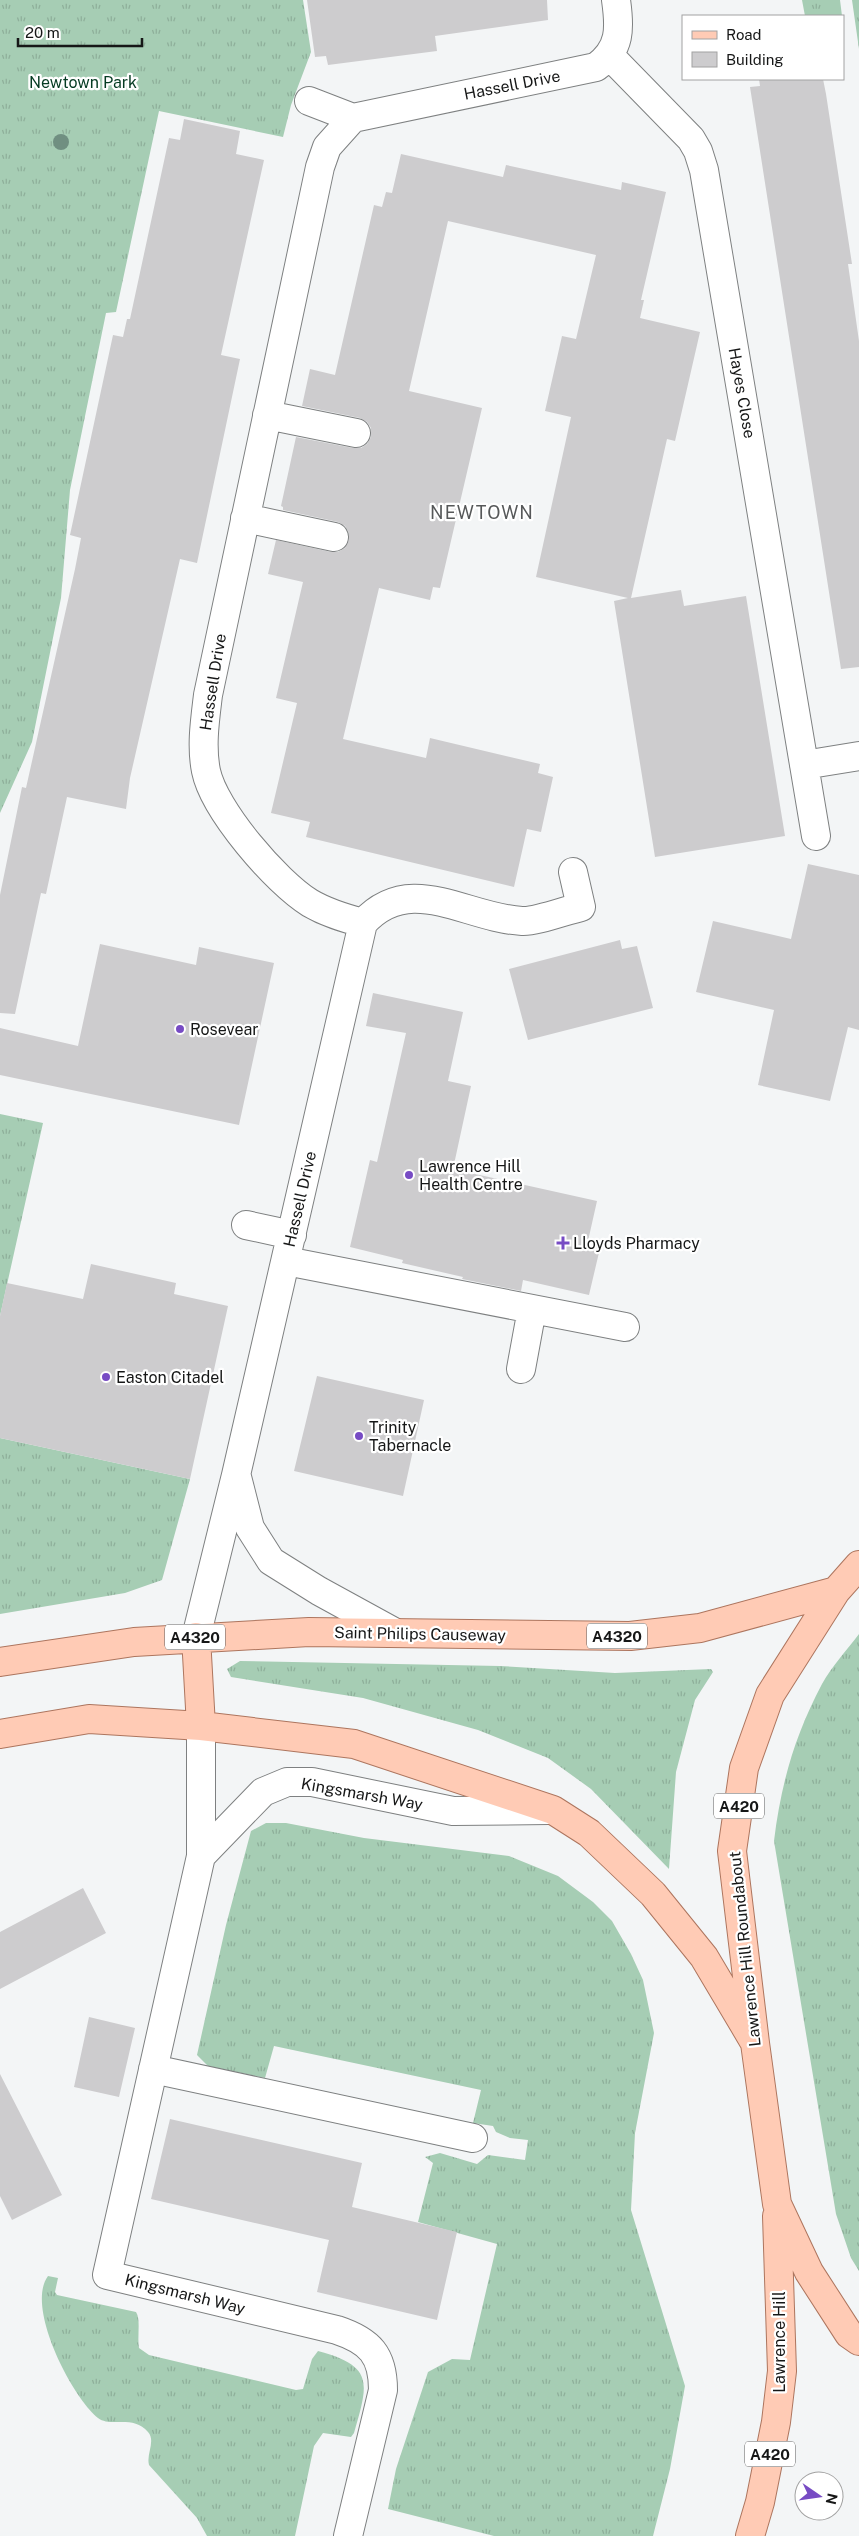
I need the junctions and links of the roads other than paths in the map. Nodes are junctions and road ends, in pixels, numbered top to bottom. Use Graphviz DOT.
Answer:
graph roads {
  1 [pos="616,0"];
  2 [pos="609,55"];
  3 [pos="309,101"];
  4 [pos="353,118"];
  5 [pos="267,415"];
  6 [pos="356,433"];
  7 [pos="245,518"];
  8 [pos="334,537"];
  9 [pos="859,756"];
  10 [pos="804,765"];
  11 [pos="816,836"];
  12 [pos="573,872"];
  13 [pos="363,923"];
  14 [pos="246,1225"];
  15 [pos="289,1248"];
  16 [pos="532,1309"];
  17 [pos="625,1327"];
  18 [pos="521,1369"];
  19 [pos="236,1475"];
  20 [pos="859,1565"];
  21 [pos="836,1591"];
  22 [pos="392,1631"];
  23 [pos="196,1637"];
  24 [pos="0,1662"];
  25 [pos="201,1726"];
  26 [pos="0,1734"];
  27 [pos="553,1810"];
  28 [pos="201,1856"];
  29 [pos="754,2043"];
  30 [pos="153,2069"];
  31 [pos="473,2138"];
  32 [pos="777,2204"];
  33 [pos="859,2341"];
  34 [pos="348,2536"];
  35 [pos="750,2536"];
  1 -- 2 [label="street, Hassell Drive"];
  2 -- 4 [label="street, Hassell Drive"];
  2 -- 10 [label="street, Hayes Close"];
  3 -- 4 [label="street"];
  4 -- 5 [label="street, Hassell Drive"];
  5 -- 6 [label="street"];
  5 -- 7 [label="street, Hassell Drive"];
  7 -- 8 [label="street"];
  7 -- 13 [label="street, Hassell Drive"];
  9 -- 10 [label="street"];
  10 -- 11 [label="street, Hayes Close"];
  12 -- 13 [label="street"];
  13 -- 15 [label="street, Hassell Drive"];
  14 -- 15 [label="street"];
  15 -- 16 [label="street"];
  15 -- 19 [label="street, Hassell Drive"];
  16 -- 17 [label="street"];
  16 -- 18 [label="street"];
  19 -- 22 [label="street, Hassell Drive"];
  19 -- 23 [label="street, Hassell Drive"];
  20 -- 21 [label="main road, Lawrence Hill Roundabout / A420"];
  21 -- 22 [label="main road, Saint Philips Causeway / A4320"];
  21 -- 29 [label="main road, Lawrence Hill Roundabout / A420"];
  22 -- 23 [label="main road, Saint Philips Causeway / A4320"];
  23 -- 24 [label="main road, Saint Philips Causeway / A4320"];
  23 -- 25 [label="main road"];
  25 -- 26 [label="main road"];
  25 -- 27 [label="main road"];
  25 -- 28 [label="street, Kingsmarsh Way"];
  27 -- 28 [label="street, Kingsmarsh Way"];
  27 -- 29 [label="main road"];
  28 -- 30 [label="street, Kingsmarsh Way"];
  29 -- 32 [label="main road, Lawrence Hill Roundabout / A420"];
  30 -- 31 [label="street"];
  30 -- 34 [label="street, Kingsmarsh Way"];
  32 -- 33 [label="main road, Lawrence Hill Roundabout / A420"];
  32 -- 35 [label="main road, Lawrence Hill / A420"];
}
